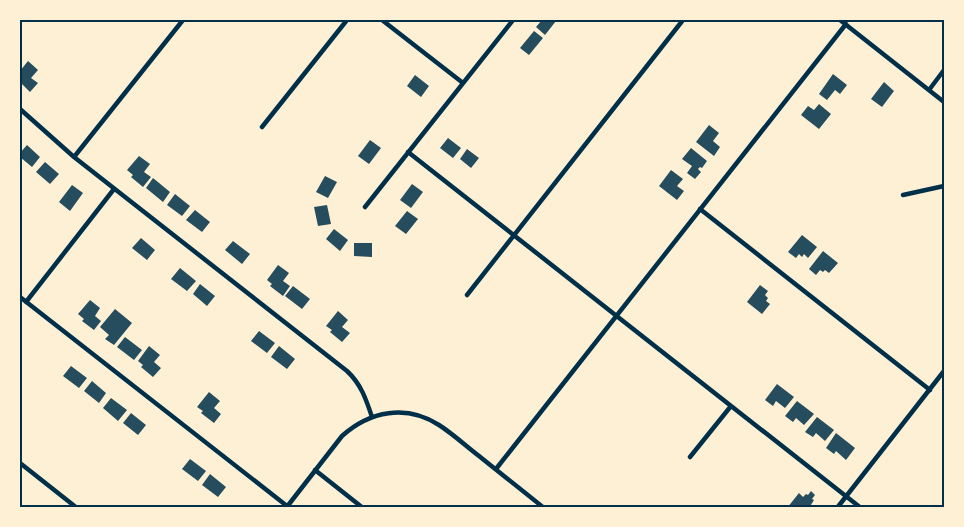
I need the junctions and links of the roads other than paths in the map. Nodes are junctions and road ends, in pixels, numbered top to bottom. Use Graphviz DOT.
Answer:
graph roads {
  1 [pos="183,20"];
  2 [pos="347,20"];
  3 [pos="382,20"];
  4 [pos="513,20"];
  5 [pos="683,20"];
  6 [pos="840,20"];
  7 [pos="846,24"];
  8 [pos="945,70"];
  9 [pos="463,83"];
  10 [pos="929,90"];
  11 [pos="945,102"];
  12 [pos="20,109"];
  13 [pos="262,127"];
  14 [pos="408,152"];
  15 [pos="74,157"];
  16 [pos="945,186"];
  17 [pos="114,189"];
  18 [pos="903,195"];
  19 [pos="365,207"];
  20 [pos="700,209"];
  21 [pos="514,235"];
  22 [pos="466,295"];
  23 [pos="20,297"];
  24 [pos="26,302"];
  25 [pos="616,315"];
  26 [pos="945,371"];
  27 [pos="930,390"];
  28 [pos="731,406"];
  29 [pos="372,417"];
  30 [pos="690,457"];
  31 [pos="20,463"];
  32 [pos="315,470"];
  33 [pos="495,470"];
  34 [pos="846,496"];
  35 [pos="77,507"];
  36 [pos="286,507"];
  37 [pos="363,507"];
  38 [pos="544,507"];
  39 [pos="837,507"];
  40 [pos="861,507"];
  1 -- 15 [label="street"];
  2 -- 13 [label="street"];
  3 -- 9 [label="street"];
  4 -- 9 [label="street"];
  5 -- 21 [label="street"];
  6 -- 7 [label="street"];
  7 -- 10 [label="street"];
  7 -- 20 [label="street"];
  8 -- 10 [label="street"];
  9 -- 14 [label="street"];
  10 -- 11 [label="street"];
  12 -- 15 [label="street"];
  14 -- 19 [label="street"];
  14 -- 21 [label="street"];
  15 -- 17 [label="street"];
  16 -- 18 [label="street"];
  17 -- 24 [label="street"];
  17 -- 29 [label="street"];
  20 -- 25 [label="street"];
  20 -- 27 [label="street"];
  21 -- 22 [label="street"];
  21 -- 25 [label="street"];
  23 -- 24 [label="street"];
  24 -- 36 [label="street"];
  25 -- 28 [label="street"];
  25 -- 33 [label="street"];
  26 -- 27 [label="street"];
  27 -- 34 [label="street"];
  28 -- 30 [label="street"];
  28 -- 34 [label="street"];
  29 -- 32 [label="street"];
  29 -- 33 [label="street"];
  31 -- 35 [label="street"];
  32 -- 36 [label="street"];
  32 -- 37 [label="street"];
  33 -- 38 [label="street"];
  34 -- 39 [label="street"];
  34 -- 40 [label="street"];
}
